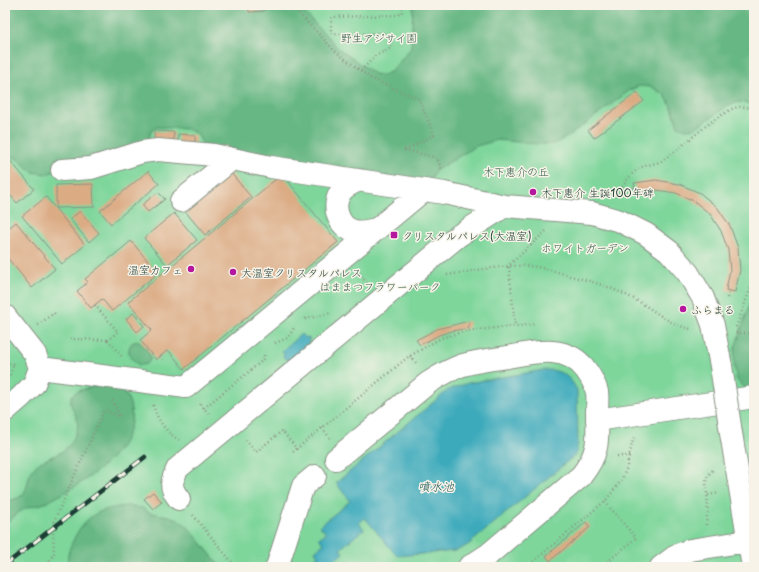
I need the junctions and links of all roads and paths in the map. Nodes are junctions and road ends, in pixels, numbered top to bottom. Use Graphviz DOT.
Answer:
graph roads {
  1 [pos="291,5"];
  2 [pos="402,5"];
  3 [pos="361,71"];
  4 [pos="754,109"];
  5 [pos="232,159"];
  6 [pos="440,167"];
  7 [pos="62,170"];
  8 [pos="359,180"];
  9 [pos="635,187"];
  10 [pos="424,190"];
  11 [pos="618,194"];
  12 [pos="181,201"];
  13 [pos="504,206"];
  14 [pos="569,211"];
  15 [pos="606,217"];
  16 [pos="377,229"];
  17 [pos="508,267"];
  18 [pos="444,275"];
  19 [pos="754,279"];
  20 [pos="753,284"];
  21 [pos="95,305"];
  22 [pos="5,316"];
  23 [pos="301,320"];
  24 [pos="298,323"];
  25 [pos="515,326"];
  26 [pos="345,330"];
  27 [pos="724,333"];
  28 [pos="285,335"];
  29 [pos="288,338"];
  30 [pos="70,339"];
  31 [pos="108,340"];
  32 [pos="271,345"];
  33 [pos="268,348"];
  34 [pos="40,368"];
  35 [pos="105,376"];
  36 [pos="147,382"];
  37 [pos="736,399"];
  38 [pos="201,405"];
  39 [pos="204,408"];
  40 [pos="5,411"];
  41 [pos="207,412"];
  42 [pos="597,420"];
  43 [pos="636,432"];
  44 [pos="244,437"];
  45 [pos="297,449"];
  46 [pos="198,451"];
  47 [pos="336,459"];
  48 [pos="736,464"];
  49 [pos="315,476"];
  50 [pos="179,499"];
  51 [pos="604,501"];
  52 [pos="751,540"];
  53 [pos="706,548"];
  54 [pos="44,567"];
  55 [pos="236,567"];
  56 [pos="277,567"];
  57 [pos="469,567"];
  58 [pos="527,567"];
  59 [pos="602,567"];
  60 [pos="661,567"];
  61 [pos="753,567"];
  1 -- 3 [label="path"];
  2 -- 3 [label="path"];
  3 -- 6 [label="path"];
  4 -- 11 [label="path"];
  5 -- 7 [label="lane"];
  5 -- 8 [label="lane"];
  5 -- 12 [label="lane"];
  8 -- 10 [label="lane"];
  8 -- 16 [label="lane"];
  9 -- 11 [label="path"];
  10 -- 13 [label="lane"];
  10 -- 16 [label="lane"];
  11 -- 15 [label="path"];
  13 -- 14 [label="lane"];
  13 -- 26 [label="lane"];
  14 -- 15 [label="lane"];
  14 -- 17 [label="path"];
  15 -- 27 [label="lane"];
  16 -- 36 [label="lane"];
  17 -- 18 [label="path"];
  17 -- 25 [label="path"];
  17 -- 27 [label="path"];
  19 -- 20 [label="path"];
  20 -- 27 [label="path"];
  21 -- 31 [label="path"];
  22 -- 34 [label="lane"];
  23 -- 26 [label="path"];
  24 -- 29 [label="path"];
  26 -- 46 [label="lane"];
  27 -- 48 [label="lane, bridge"];
  28 -- 29 [label="path"];
  29 -- 32 [label="path"];
  30 -- 31 [label="path"];
  31 -- 36 [label="path"];
  33 -- 39 [label="path"];
  34 -- 35 [label="lane"];
  34 -- 40 [label="lane"];
  35 -- 36 [label="lane"];
  35 -- 54 [label="path"];
  36 -- 46 [label="path"];
  37 -- 42 [label="lane"];
  38 -- 39 [label="path"];
  39 -- 41 [label="path"];
  42 -- 47 [label="lane"];
  42 -- 57 [label="lane"];
  43 -- 51 [label="path"];
  44 -- 45 [label="path"];
  46 -- 50 [label="lane"];
  48 -- 52 [label="lane"];
  48 -- 53 [label="path"];
  49 -- 56 [label="lane"];
  50 -- 55 [label="path"];
  51 -- 58 [label="path"];
  51 -- 59 [label="path"];
  52 -- 53 [label="lane"];
  52 -- 61 [label="lane"];
  53 -- 60 [label="lane"];
}
